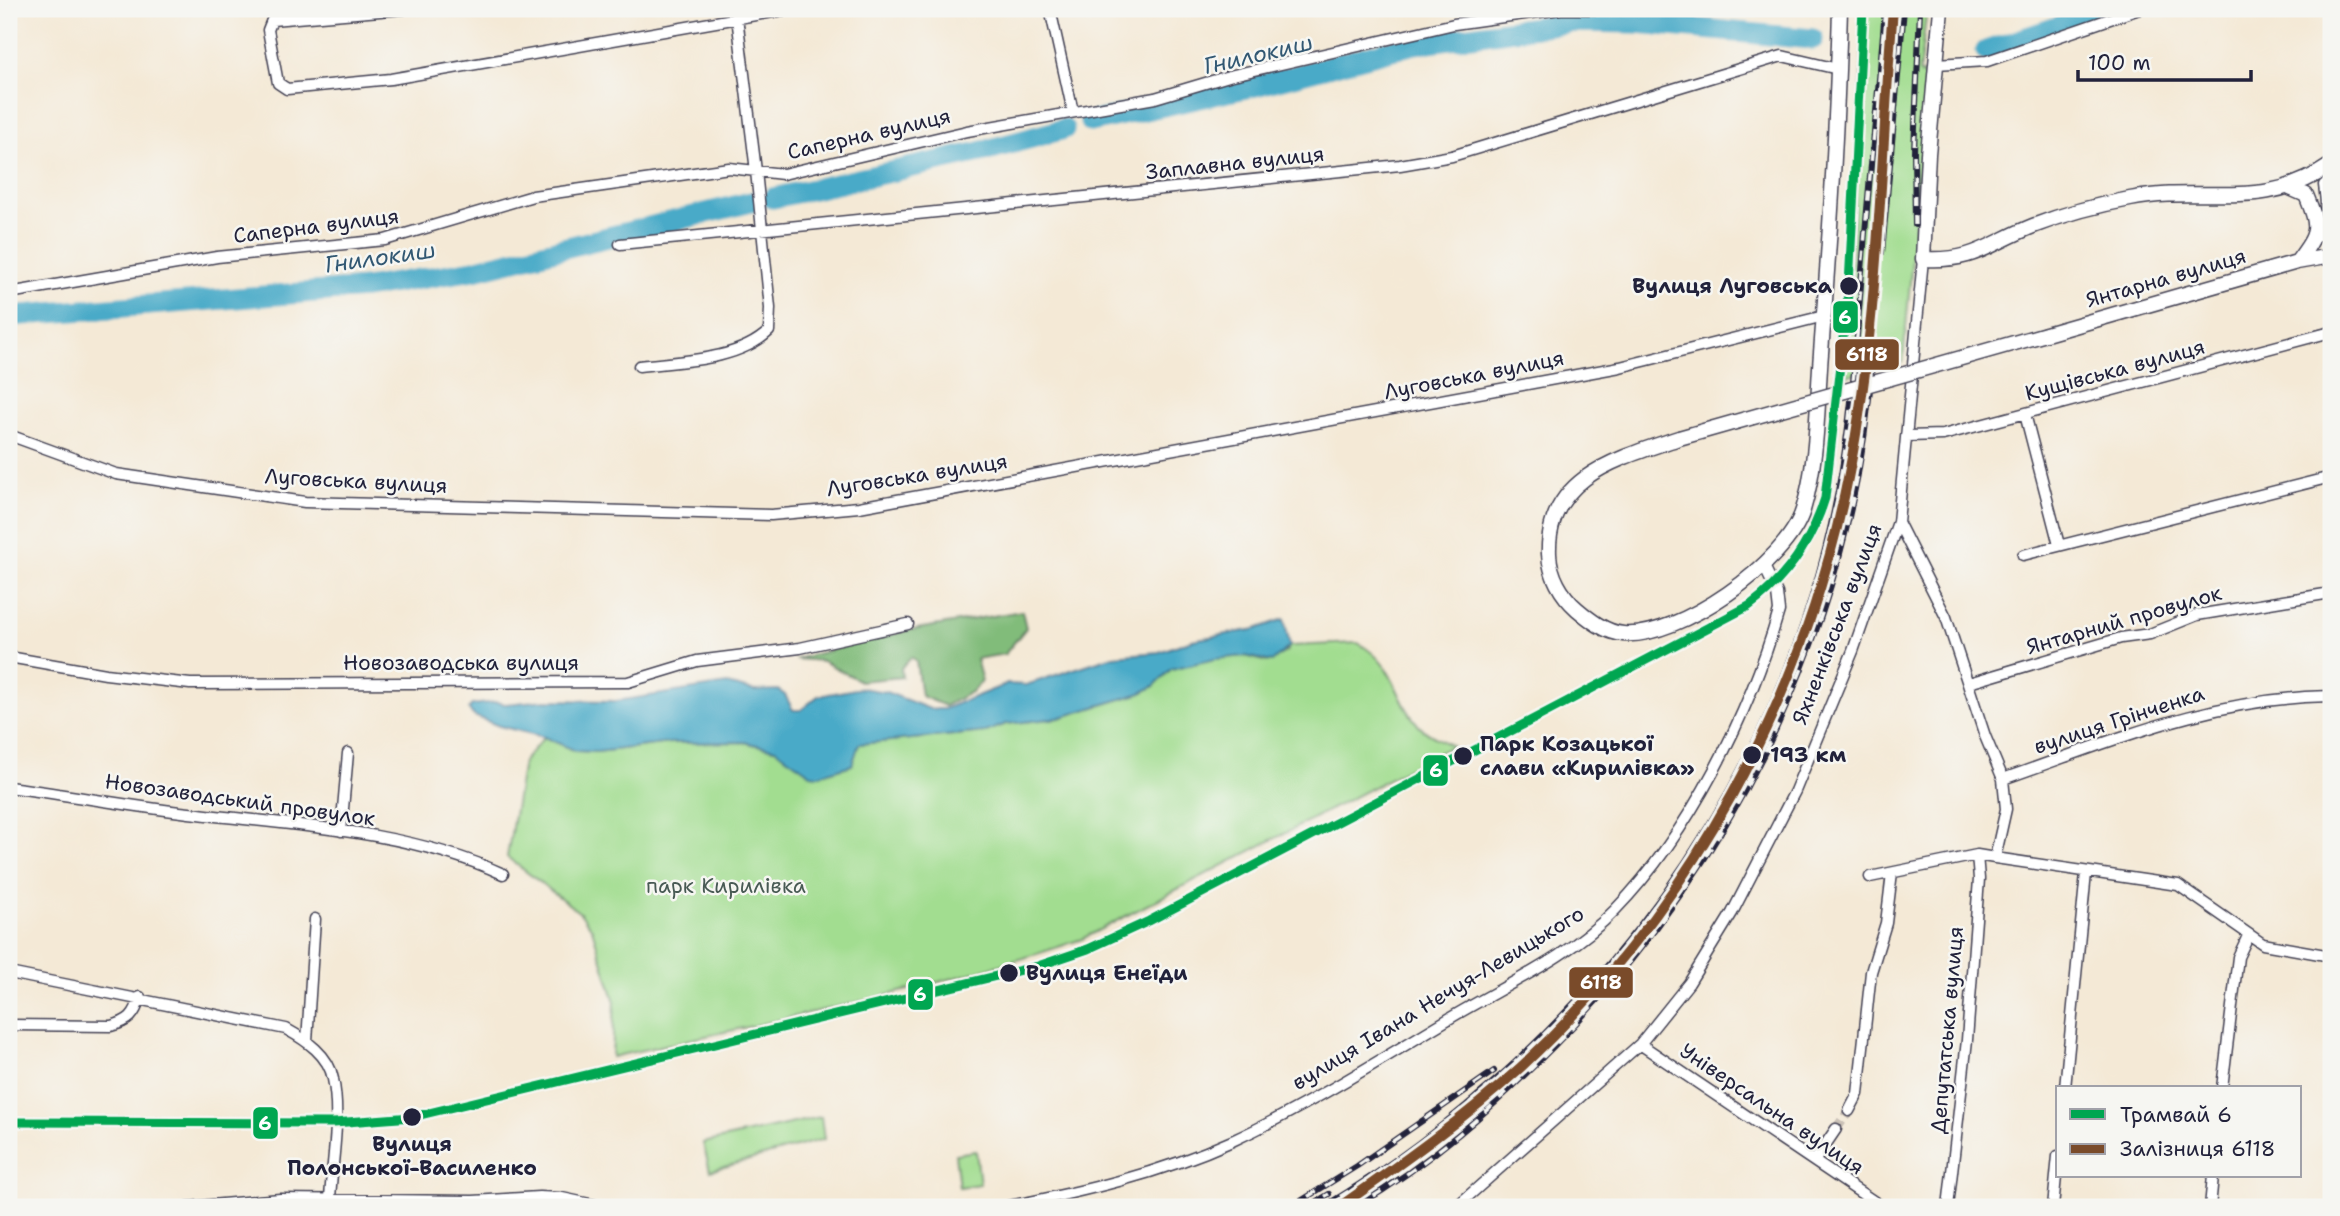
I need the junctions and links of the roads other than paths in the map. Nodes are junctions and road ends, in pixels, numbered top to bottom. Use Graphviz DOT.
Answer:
graph roads {
  1 [pos="404,9"];
  2 [pos="790,9"];
  3 [pos="1050,9"];
  4 [pos="1613,9"];
  5 [pos="1840,9"];
  6 [pos="1941,9"];
  7 [pos="2138,9"];
  8 [pos="737,13"];
  9 [pos="1936,64"];
  10 [pos="1838,69"];
  11 [pos="1073,112"];
  12 [pos="2329,166"];
  13 [pos="757,171"];
  14 [pos="2324,185"];
  15 [pos="2290,188"];
  16 [pos="2331,196"];
  17 [pos="760,229"];
  18 [pos="2311,243"];
  19 [pos="620,244"];
  20 [pos="2331,256"];
  21 [pos="1923,259"];
  22 [pos="2297,262"];
  23 [pos="9,293"];
  24 [pos="1824,316"];
  25 [pos="2331,332"];
  26 [pos="639,366"];
  27 [pos="2025,414"];
  28 [pos="9,435"];
  29 [pos="1907,436"];
  30 [pos="2331,477"];
  31 [pos="1898,522"];
  32 [pos="2059,545"];
  33 [pos="2023,555"];
  34 [pos="1764,566"];
  35 [pos="2331,593"];
  36 [pos="908,624"];
  37 [pos="9,657"];
  38 [pos="1969,683"];
  39 [pos="2331,696"];
  40 [pos="348,753"];
  41 [pos="2003,779"];
  42 [pos="9,787"];
  43 [pos="341,831"];
  44 [pos="1977,855"];
  45 [pos="1995,858"];
  46 [pos="1892,873"];
  47 [pos="2086,873"];
  48 [pos="503,874"];
  49 [pos="1870,877"];
  50 [pos="315,919"];
  51 [pos="2248,936"];
  52 [pos="2331,956"];
  53 [pos="9,973"];
  54 [pos="140,997"];
  55 [pos="9,1025"];
  56 [pos="307,1041"];
  57 [pos="1640,1044"];
  58 [pos="2066,1086"];
  59 [pos="2222,1086"];
  60 [pos="1849,1111"];
  61 [pos="1836,1129"];
  62 [pos="1815,1160"];
  63 [pos="2056,1176"];
  64 [pos="2213,1178"];
  65 [pos="330,1199"];
  66 [pos="188,1207"];
  67 [pos="604,1207"];
  68 [pos="1004,1207"];
  69 [pos="1456,1207"];
  70 [pos="1882,1207"];
  71 [pos="1948,1207"];
  72 [pos="2053,1207"];
  73 [pos="2210,1207"];
  1 -- 8 [label="street"];
  2 -- 8 [label="street"];
  3 -- 11 [label="street"];
  4 -- 11 [label="street, Саперна вулиця"];
  5 -- 10 [label="main road"];
  6 -- 9 [label="main road, Яхненківська вулиця"];
  7 -- 9 [label="street"];
  8 -- 13 [label="street"];
  9 -- 21 [label="main road, Яхненківська вулиця"];
  10 -- 17 [label="street, Заплавна вулиця"];
  10 -- 24 [label="main road"];
  11 -- 13 [label="street, Саперна вулиця"];
  12 -- 14 [label="street"];
  12 -- 15 [label="main road"];
  13 -- 17 [label="street"];
  13 -- 23 [label="street, Саперна вулиця"];
  14 -- 16 [label="street"];
  14 -- 18 [label="street"];
  15 -- 18 [label="main road"];
  15 -- 21 [label="main road"];
  17 -- 19 [label="street, Заплавна вулиця"];
  17 -- 26 [label="street"];
  18 -- 22 [label="main road"];
  20 -- 22 [label="main road, Янтарна вулиця"];
  21 -- 29 [label="street, Яхненківська вулиця"];
  22 -- 34 [label="main road, Янтарна вулиця, bridge"];
  24 -- 28 [label="street, Луговська вулиця"];
  24 -- 34 [label="main road"];
  25 -- 27 [label="street, Кущівська вулиця"];
  27 -- 29 [label="street, Кущівська вулиця"];
  27 -- 32 [label="street"];
  29 -- 31 [label="street, Яхненківська вулиця"];
  30 -- 32 [label="street"];
  31 -- 38 [label="street"];
  31 -- 57 [label="street, Яхненківська вулиця"];
  32 -- 33 [label="street"];
  34 -- 68 [label="street, вулиця Івана Нечуя-Левицького"];
  35 -- 38 [label="street, Янтарний провулок"];
  36 -- 37 [label="street, Новозаводська вулиця"];
  38 -- 41 [label="street"];
  39 -- 41 [label="street, вулиця Грінченка"];
  40 -- 43 [label="street"];
  41 -- 45 [label="street"];
  42 -- 43 [label="street, Новозаводський провулок"];
  43 -- 48 [label="street, Новозаводський провулок"];
  44 -- 45 [label="street"];
  44 -- 46 [label="street"];
  44 -- 71 [label="street, Депутатська вулиця"];
  45 -- 47 [label="street"];
  46 -- 49 [label="street"];
  46 -- 60 [label="street"];
  47 -- 51 [label="street"];
  47 -- 58 [label="street"];
  50 -- 56 [label="street"];
  51 -- 52 [label="street"];
  51 -- 59 [label="street"];
  53 -- 54 [label="street"];
  54 -- 55 [label="street"];
  54 -- 56 [label="street"];
  56 -- 65 [label="street"];
  57 -- 62 [label="street, Універсальна вулиця"];
  57 -- 69 [label="street, Яхненківська вулиця"];
  61 -- 62 [label="street"];
  62 -- 70 [label="street, Універсальна вулиця"];
  63 -- 72 [label="street"];
  64 -- 73 [label="street"];
  65 -- 66 [label="street"];
  65 -- 67 [label="street"];
}
